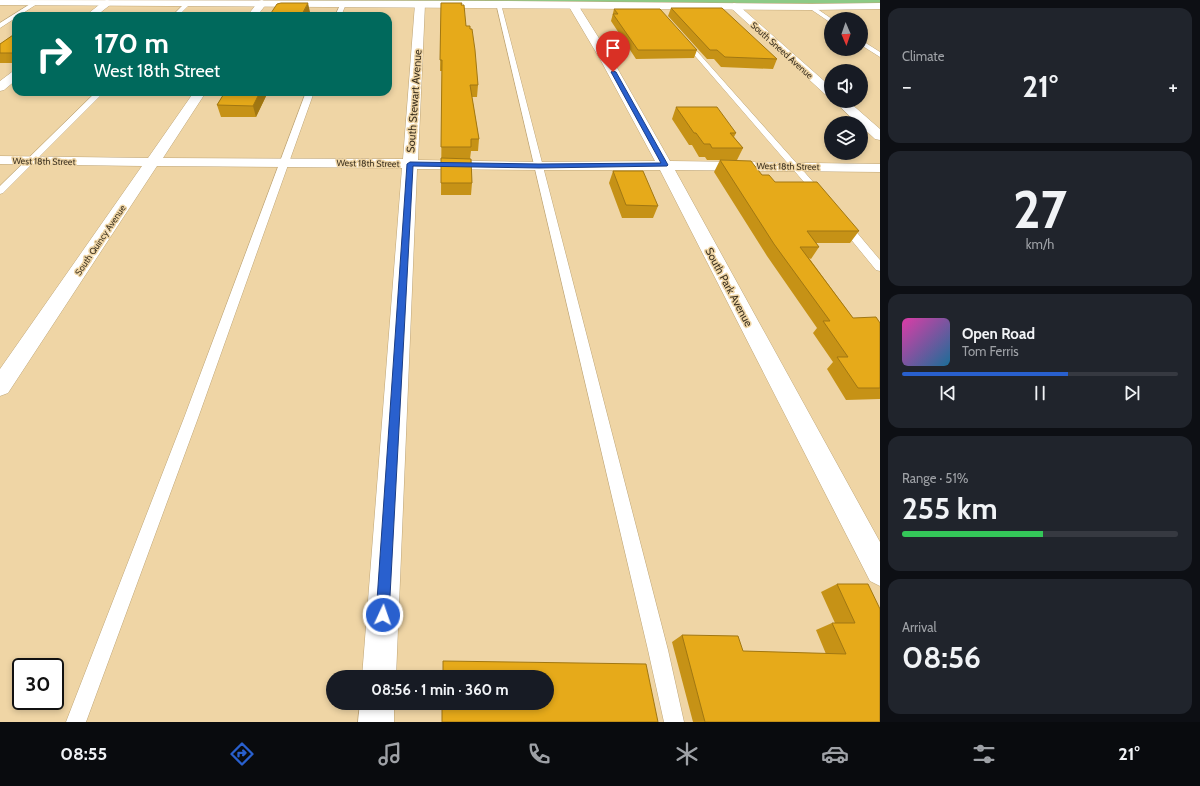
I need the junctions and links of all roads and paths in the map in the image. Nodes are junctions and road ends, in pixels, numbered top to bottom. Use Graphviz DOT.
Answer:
graph roads {
  1 [pos="0,2"];
  2 [pos="37,2"];
  3 [pos="107,3"];
  4 [pos="188,3"];
  5 [pos="262,3"];
  6 [pos="343,4"];
  7 [pos="420,4"];
  8 [pos="498,4"];
  9 [pos="573,6"];
  10 [pos="734,6"];
  11 [pos="880,6"];
  12 [pos="810,7"];
  13 [pos="22,12"];
  14 [pos="95,12"];
  15 [pos="179,12"];
  16 [pos="255,12"];
  17 [pos="340,12"];
  18 [pos="824,16"];
  19 [pos="12,18"];
  20 [pos="0,26"];
  21 [pos="680,36"];
  22 [pos="868,47"];
  23 [pos="880,55"];
  24 [pos="12,77"];
  25 [pos="0,87"];
  26 [pos="824,87"];
  27 [pos="96,96"];
  28 [pos="197,96"];
  29 [pos="309,96"];
  30 [pos="848,108"];
  31 [pos="880,136"];
  32 [pos="0,160"];
  33 [pos="31,160"];
  34 [pos="152,162"];
  35 [pos="284,162"];
  36 [pos="410,164"];
  37 [pos="665,165"];
  38 [pos="539,166"];
  39 [pos="796,166"];
  40 [pos="880,168"];
  41 [pos="0,191"];
  42 [pos="825,202"];
  43 [pos="840,220"];
  44 [pos="880,267"];
  45 [pos="0,387"];
  46 [pos="880,571"];
  47 [pos="379,670"];
  48 [pos="377,710"];
  49 [pos="76,722"];
  50 [pos="376,722"];
  51 [pos="674,722"];
  1 -- 2 [label="street"];
  2 -- 3 [label="street"];
  2 -- 13 [label="lane"];
  3 -- 4 [label="street"];
  3 -- 14 [label="street"];
  4 -- 5 [label="street"];
  4 -- 15 [label="lane"];
  5 -- 6 [label="street"];
  5 -- 16 [label="street"];
  6 -- 7 [label="street"];
  6 -- 17 [label="lane"];
  7 -- 8 [label="street"];
  7 -- 36 [label="street, South Stewart Avenue"];
  8 -- 9 [label="street"];
  8 -- 38 [label="lane"];
  9 -- 10 [label="street"];
  9 -- 37 [label="street, South Park Avenue"];
  10 -- 12 [label="street"];
  10 -- 26 [label="street, South Sneed Avenue"];
  11 -- 12 [label="street"];
  12 -- 18 [label="lane"];
  19 -- 20 [label="lane"];
  21 -- 39 [label="lane"];
  22 -- 23 [label="lane"];
  24 -- 25 [label="street"];
  27 -- 33 [label="lane"];
  28 -- 34 [label="street, South Quincy Avenue"];
  29 -- 35 [label="lane"];
  30 -- 31 [label="street"];
  32 -- 33 [label="street, West 18th Street"];
  33 -- 34 [label="street, West 18th Street"];
  33 -- 41 [label="lane"];
  34 -- 35 [label="street, West 18th Street"];
  34 -- 45 [label="street, South Quincy Avenue"];
  35 -- 36 [label="street, West 18th Street"];
  35 -- 49 [label="lane"];
  36 -- 38 [label="street, West 18th Street"];
  36 -- 47 [label="street, South Stewart Avenue"];
  37 -- 38 [label="street, West 18th Street"];
  37 -- 39 [label="street, West 18th Street"];
  37 -- 46 [label="street, South Park Avenue"];
  38 -- 51 [label="lane"];
  39 -- 40 [label="street, West 18th Street"];
  39 -- 42 [label="lane"];
  43 -- 44 [label="lane"];
  48 -- 50 [label="street"];
}
